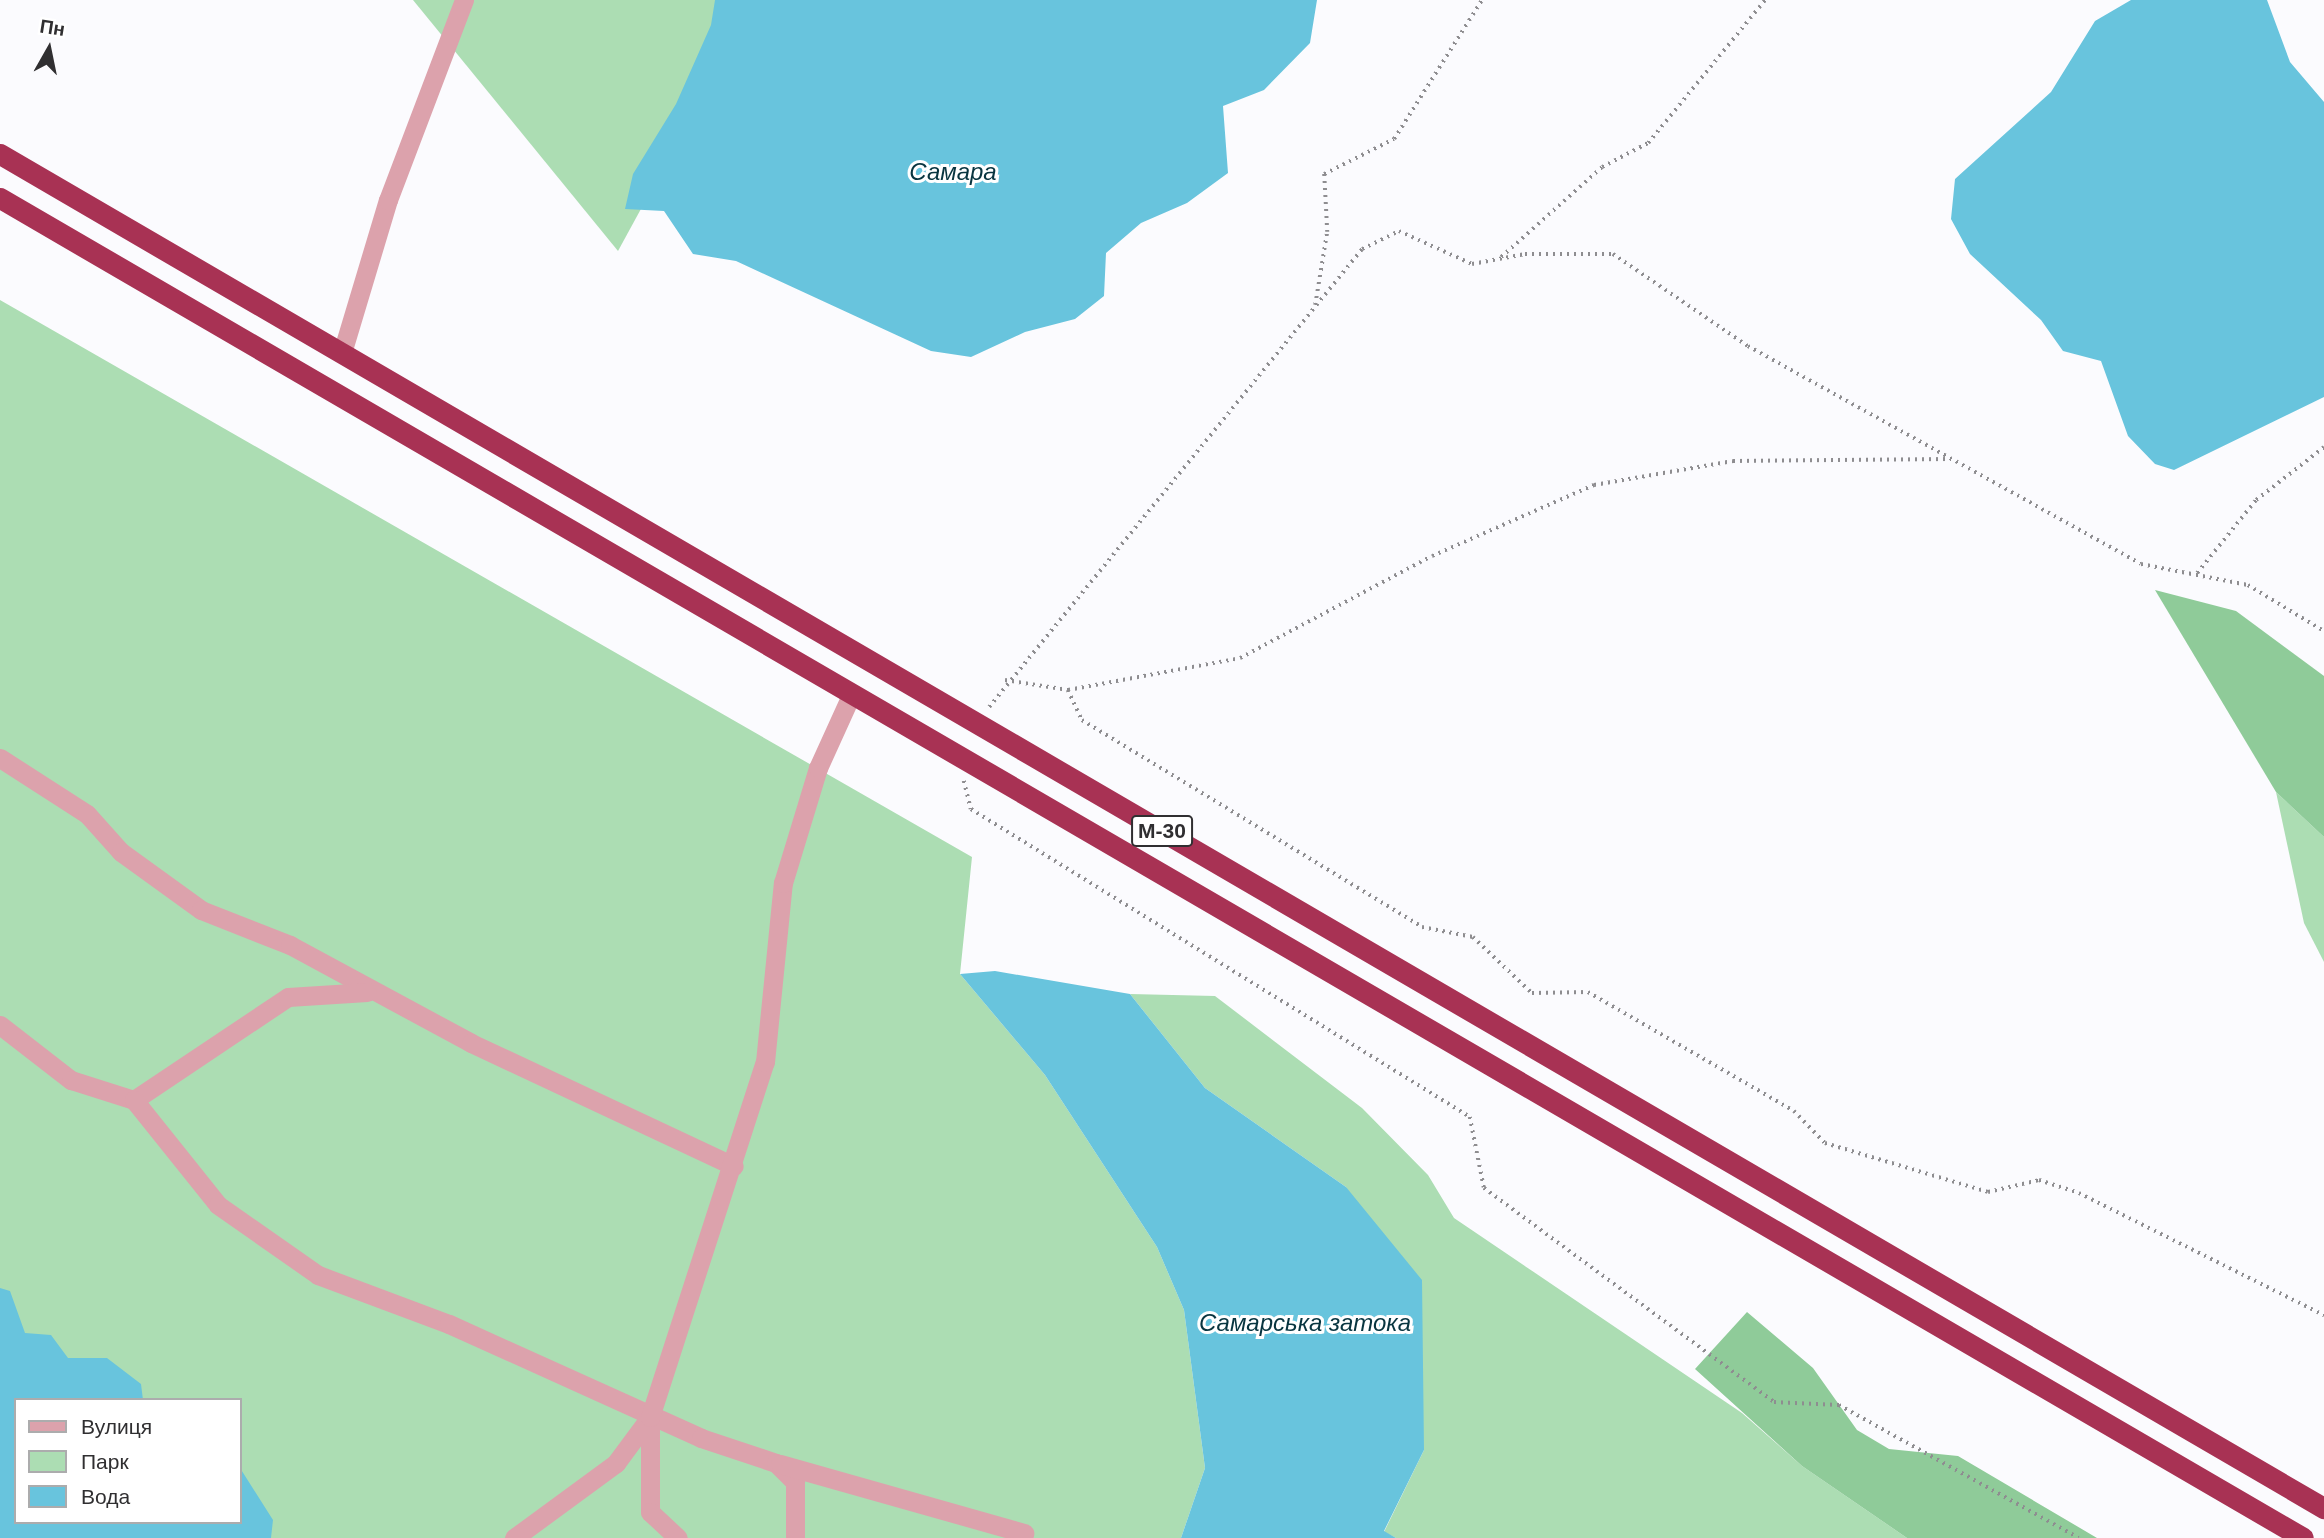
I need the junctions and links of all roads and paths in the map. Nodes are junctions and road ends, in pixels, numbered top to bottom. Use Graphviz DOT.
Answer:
graph roads {
  1 [pos="464,0"];
  2 [pos="1482,0"];
  3 [pos="1765,0"];
  4 [pos="0,154"];
  5 [pos="0,198"];
  6 [pos="1499,259"];
  7 [pos="1315,307"];
  8 [pos="342,353"];
  9 [pos="2324,447"];
  10 [pos="1952,459"];
  11 [pos="2197,573"];
  12 [pos="2324,631"];
  13 [pos="1005,680"];
  14 [pos="1068,690"];
  15 [pos="852,693"];
  16 [pos="979,724"];
  17 [pos="958,755"];
  18 [pos="0,758"];
  19 [pos="371,992"];
  20 [pos="0,1024"];
  21 [pos="134,1100"];
  22 [pos="734,1166"];
  23 [pos="2324,1315"];
  24 [pos="650,1417"];
  25 [pos="776,1463"];
  26 [pos="2324,1508"];
  27 [pos="1024,1533"];
  28 [pos="514,1538"];
  29 [pos="678,1538"];
  30 [pos="795,1538"];
  31 [pos="2079,1538"];
  32 [pos="2303,1538"];
  1 -- 8 [label="lane"];
  2 -- 7 [label="path"];
  3 -- 6 [label="path"];
  4 -- 8 [label="highway, М-30"];
  5 -- 15 [label="highway, М-30"];
  6 -- 7 [label="path"];
  6 -- 10 [label="path"];
  7 -- 13 [label="path"];
  8 -- 16 [label="highway, М-30"];
  9 -- 11 [label="path"];
  10 -- 11 [label="path"];
  10 -- 14 [label="path"];
  11 -- 12 [label="path"];
  13 -- 14 [label="path"];
  13 -- 16 [label="path"];
  14 -- 23 [label="path"];
  15 -- 17 [label="highway, М-30"];
  15 -- 22 [label="lane"];
  16 -- 26 [label="highway, М-30"];
  17 -- 31 [label="path"];
  17 -- 32 [label="highway, М-30"];
  18 -- 19 [label="lane"];
  19 -- 21 [label="lane"];
  19 -- 22 [label="lane"];
  20 -- 21 [label="lane"];
  21 -- 24 [label="lane"];
  22 -- 24 [label="lane"];
  24 -- 25 [label="lane"];
  24 -- 28 [label="lane"];
  24 -- 29 [label="lane"];
  25 -- 27 [label="lane"];
  25 -- 30 [label="lane"];
}
